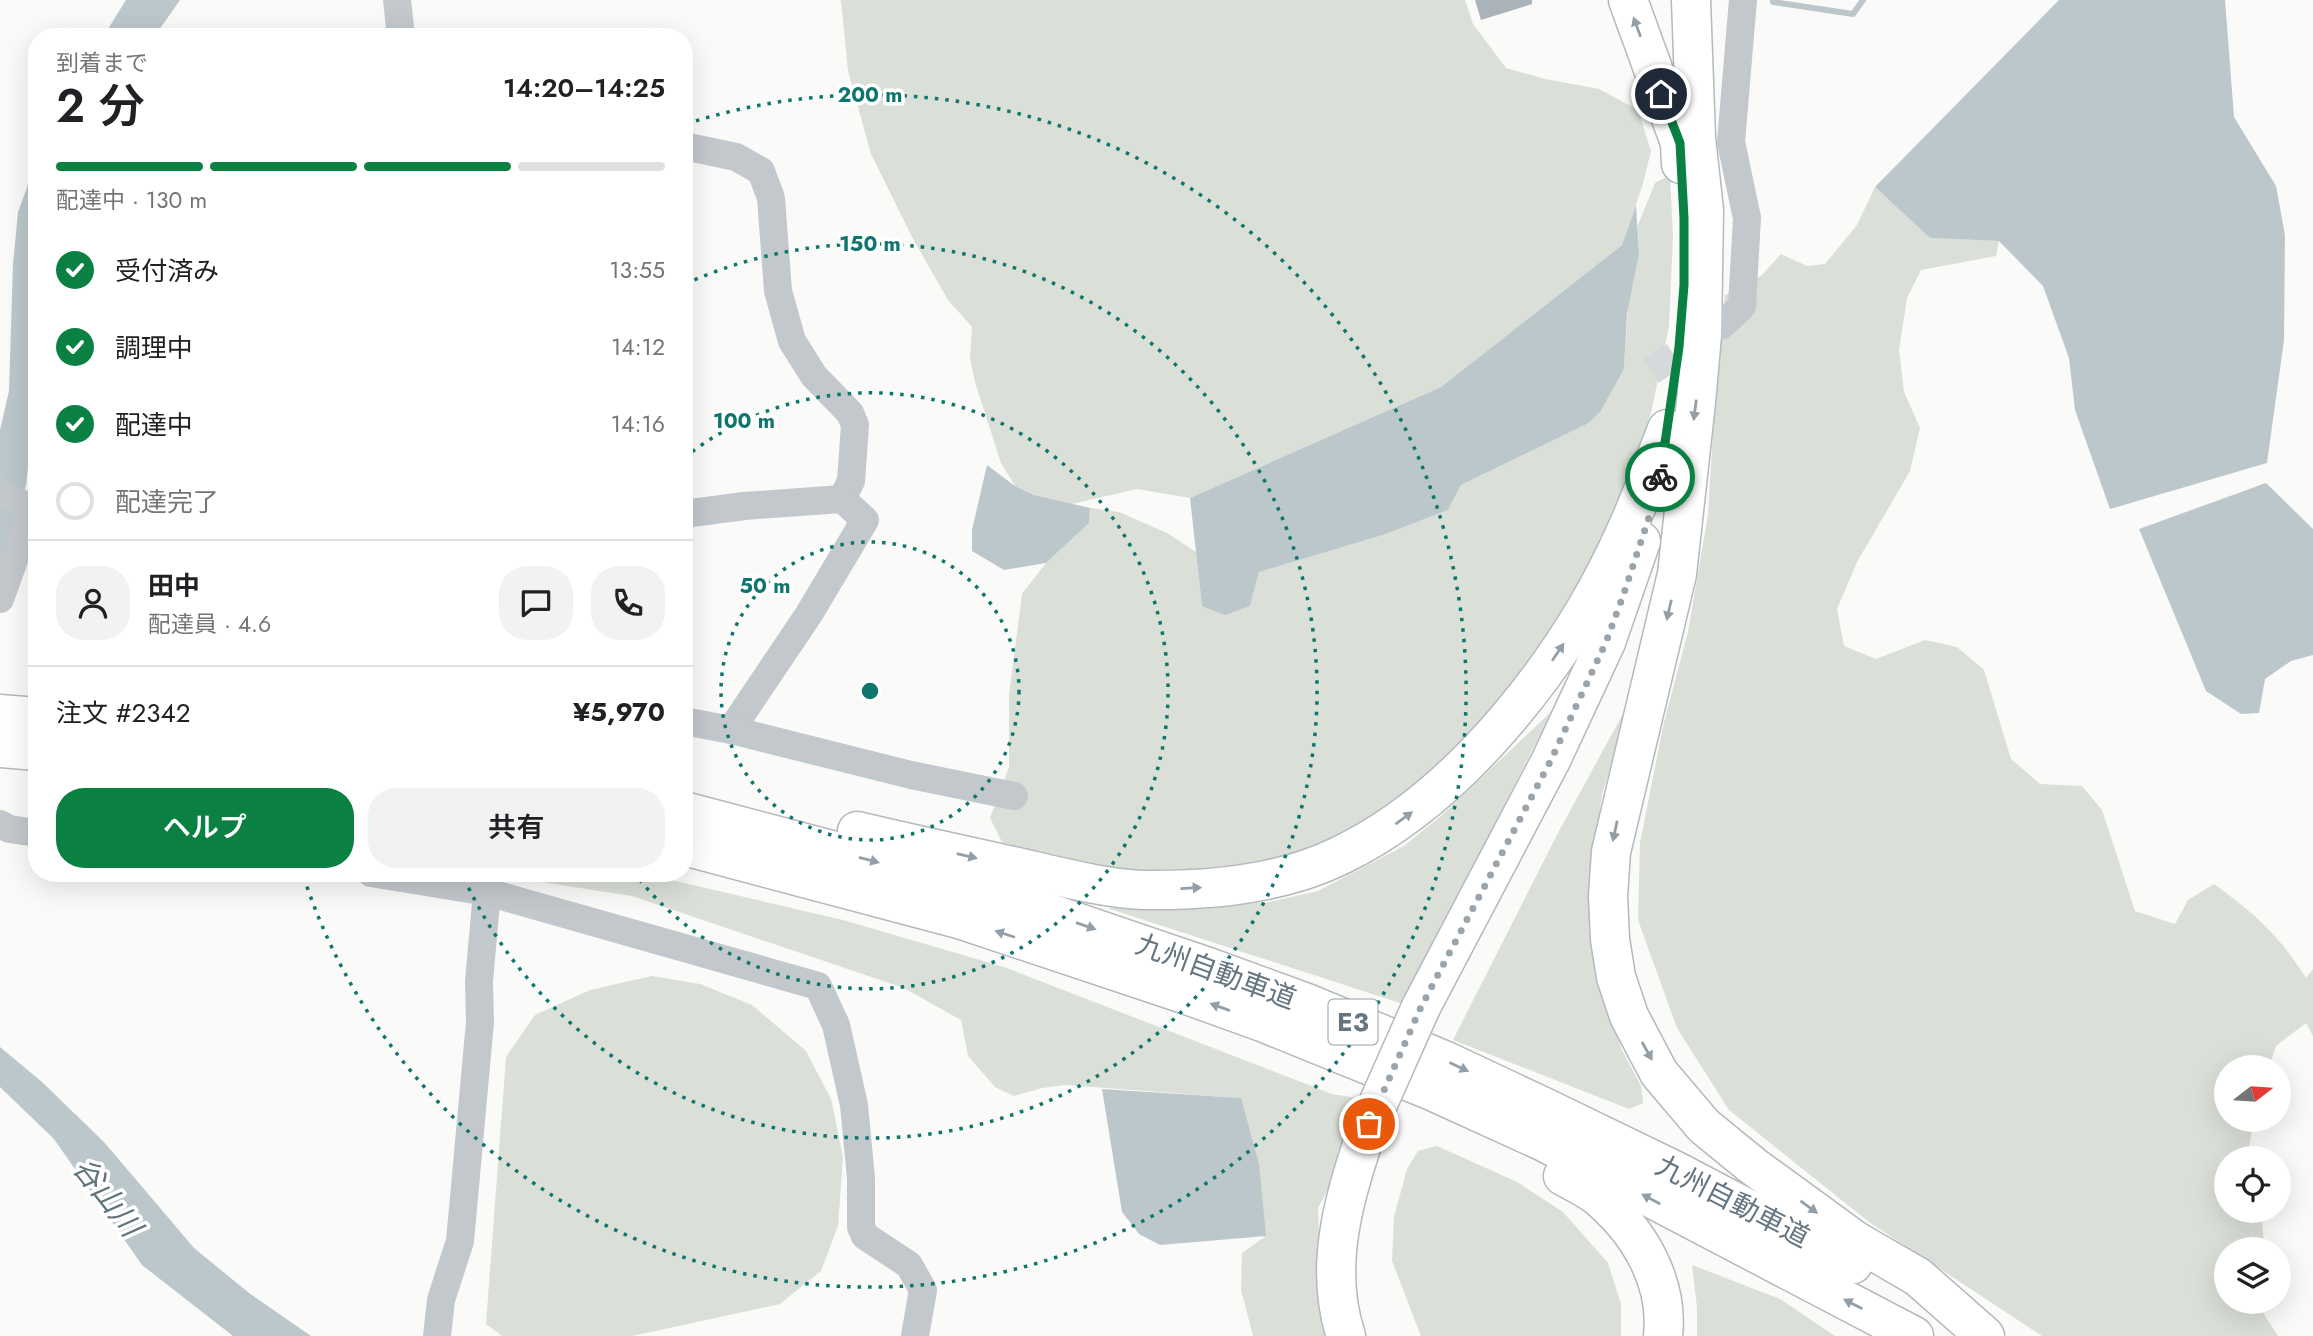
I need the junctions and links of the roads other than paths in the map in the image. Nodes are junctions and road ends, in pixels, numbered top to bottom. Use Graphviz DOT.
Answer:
graph roads {
  1 [pos="397,0"];
  2 [pos="1628,0"];
  3 [pos="1690,0"];
  4 [pos="1743,0"];
  5 [pos="400,28"];
  6 [pos="693,148"];
  7 [pos="1723,325"];
  8 [pos="1667,429"];
  9 [pos="1688,469"];
  10 [pos="0,492"];
  11 [pos="842,499"];
  12 [pos="28,508"];
  13 [pos="693,513"];
  14 [pos="28,521"];
  15 [pos="0,599"];
  16 [pos="0,714"];
  17 [pos="28,716"];
  18 [pos="693,723"];
  19 [pos="731,730"];
  20 [pos="0,748"];
  21 [pos="28,750"];
  22 [pos="1014,796"];
  23 [pos="693,799"];
  24 [pos="693,813"];
  25 [pos="0,824"];
  26 [pos="28,832"];
  27 [pos="693,848"];
  28 [pos="486,882"];
  29 [pos="1431,1011"];
  30 [pos="1262,1022"];
  31 [pos="1378,1127"];
  32 [pos="437,1336"];
  33 [pos="915,1336"];
  34 [pos="1346,1336"];
  35 [pos="1368,1336"];
  36 [pos="1663,1336"];
  37 [pos="1914,1336"];
  38 [pos="1983,1336"];
  1 -- 5 [label="street"];
  8 -- 2 [label="highway, one-way"];
  3 -- 9 [label="highway, one-way"];
  4 -- 7 [label="street"];
  6 -- 11 [label="street"];
  23 -- 8 [label="highway, one-way"];
  8 -- 29 [label="highway"];
  9 -- 29 [label="highway"];
  9 -- 38 [label="highway, one-way"];
  10 -- 12 [label="street"];
  11 -- 13 [label="street"];
  11 -- 19 [label="street"];
  14 -- 15 [label="street"];
  16 -- 17 [label="highway"];
  18 -- 19 [label="street"];
  19 -- 22 [label="street"];
  20 -- 21 [label="highway"];
  24 -- 38 [label="highway, 九州自動車道 / E3, one-way"];
  25 -- 26 [label="street"];
  30 -- 27 [label="highway, 九州自動車道 / E3, one-way"];
  28 -- 32 [label="street"];
  28 -- 33 [label="street"];
  29 -- 31 [label="highway"];
  30 -- 36 [label="highway"];
  37 -- 30 [label="highway, 九州自動車道 / E3, one-way"];
  31 -- 34 [label="highway"];
  31 -- 35 [label="highway"];
}
